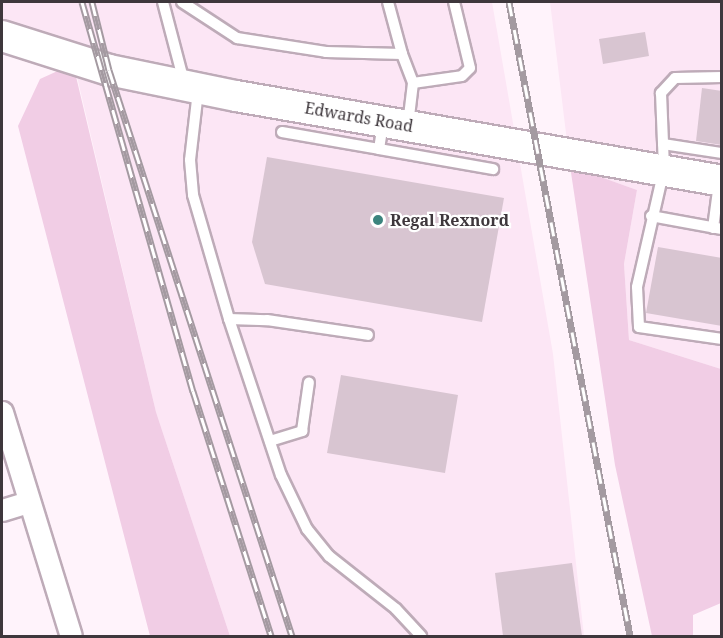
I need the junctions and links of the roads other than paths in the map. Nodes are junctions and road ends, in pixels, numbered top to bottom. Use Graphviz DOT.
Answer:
graph roads {
  1 [pos="163,2"];
  2 [pos="182,2"];
  3 [pos="388,2"];
  4 [pos="454,2"];
  5 [pos="2,36"];
  6 [pos="402,54"];
  7 [pos="722,77"];
  8 [pos="413,83"];
  9 [pos="191,87"];
  10 [pos="282,132"];
  11 [pos="390,132"];
  12 [pos="663,157"];
  13 [pos="493,169"];
  14 [pos="721,171"];
  15 [pos="651,216"];
  16 [pos="717,228"];
  17 [pos="229,319"];
  18 [pos="368,335"];
  19 [pos="722,339"];
  20 [pos="309,382"];
  21 [pos="2,412"];
  22 [pos="270,441"];
  23 [pos="29,502"];
  24 [pos="2,510"];
  25 [pos="71,636"];
  26 [pos="421,636"];
  1 -- 9 [label="lane"];
  2 -- 6 [label="lane"];
  3 -- 6 [label="lane"];
  4 -- 8 [label="lane"];
  5 -- 9 [label="main road, Edwards Road"];
  6 -- 8 [label="lane"];
  7 -- 12 [label="lane"];
  8 -- 11 [label="lane"];
  9 -- 11 [label="main road, Edwards Road"];
  9 -- 17 [label="lane"];
  10 -- 11 [label="lane"];
  11 -- 12 [label="main road, Edwards Road"];
  11 -- 13 [label="lane"];
  12 -- 14 [label="main road, Edwards Road"];
  12 -- 15 [label="lane"];
  14 -- 16 [label="lane"];
  15 -- 16 [label="lane"];
  15 -- 19 [label="lane"];
  17 -- 18 [label="lane"];
  17 -- 22 [label="lane"];
  20 -- 22 [label="lane"];
  21 -- 23 [label="street"];
  22 -- 26 [label="lane"];
  23 -- 24 [label="street"];
  23 -- 25 [label="street"];
}
